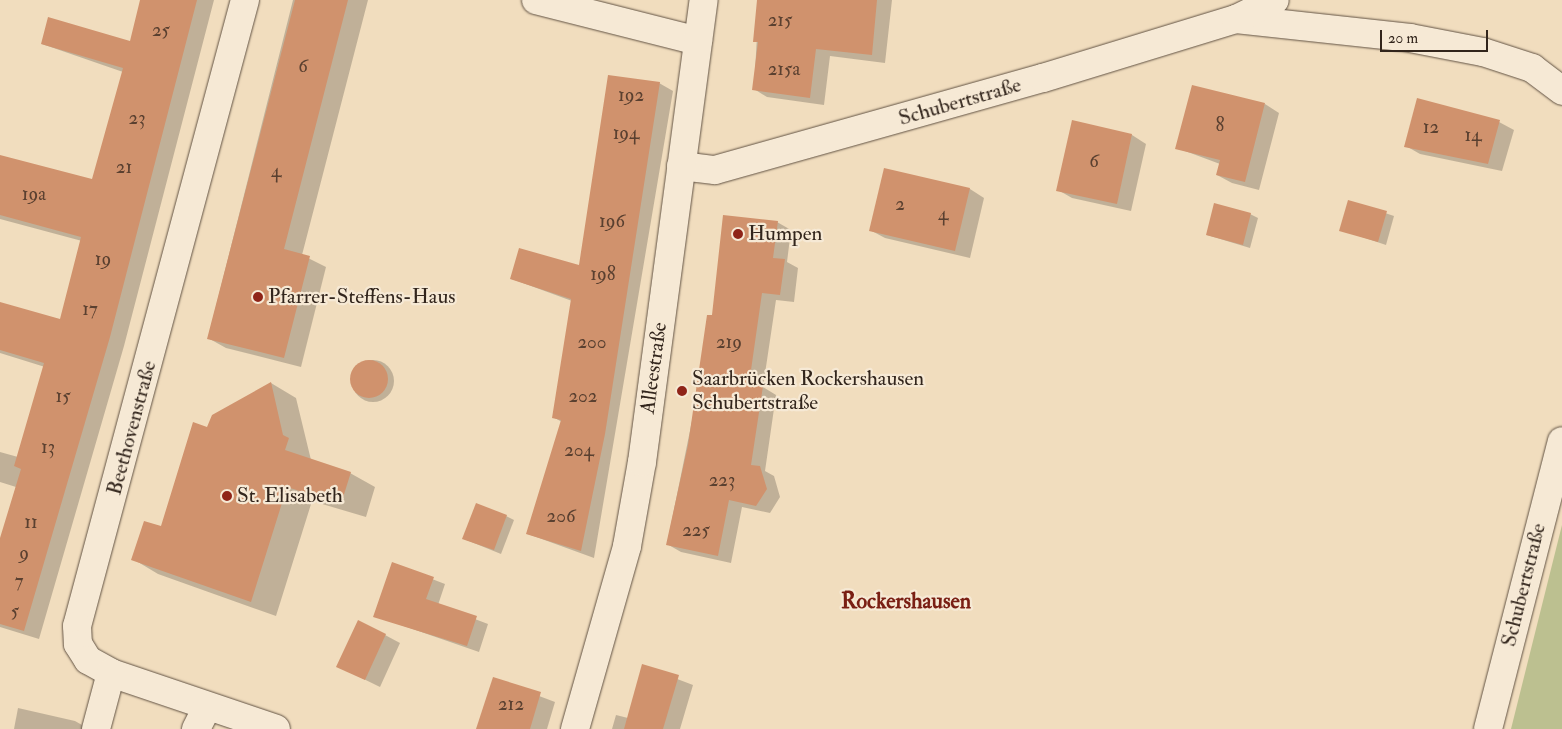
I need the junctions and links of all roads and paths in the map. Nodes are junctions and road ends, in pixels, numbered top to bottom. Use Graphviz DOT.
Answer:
graph roads {
  1 [pos="245,0"];
  2 [pos="536,0"];
  3 [pos="704,0"];
  4 [pos="1275,0"];
  5 [pos="1236,18"];
  6 [pos="698,41"];
  7 [pos="1562,91"];
  8 [pos="681,166"];
  9 [pos="1562,441"];
  10 [pos="111,673"];
  11 [pos="201,718"];
  12 [pos="96,729"];
  13 [pos="276,729"];
  14 [pos="575,729"];
  15 [pos="1488,729"];
  1 -- 10 [label="street, Beethovenstraße"];
  2 -- 6 [label="street"];
  3 -- 6 [label="street, Alleestraße"];
  4 -- 5 [label="street, Schubertstraße"];
  5 -- 7 [label="street, Schubertstraße"];
  5 -- 8 [label="street, Schubertstraße"];
  6 -- 8 [label="street, Alleestraße"];
  8 -- 14 [label="street, Alleestraße"];
  9 -- 15 [label="street, Schubertstraße"];
  10 -- 11 [label="street, Beethovenstraße"];
  10 -- 12 [label="street"];
  11 -- 13 [label="street, Beethovenstraße"];
}
